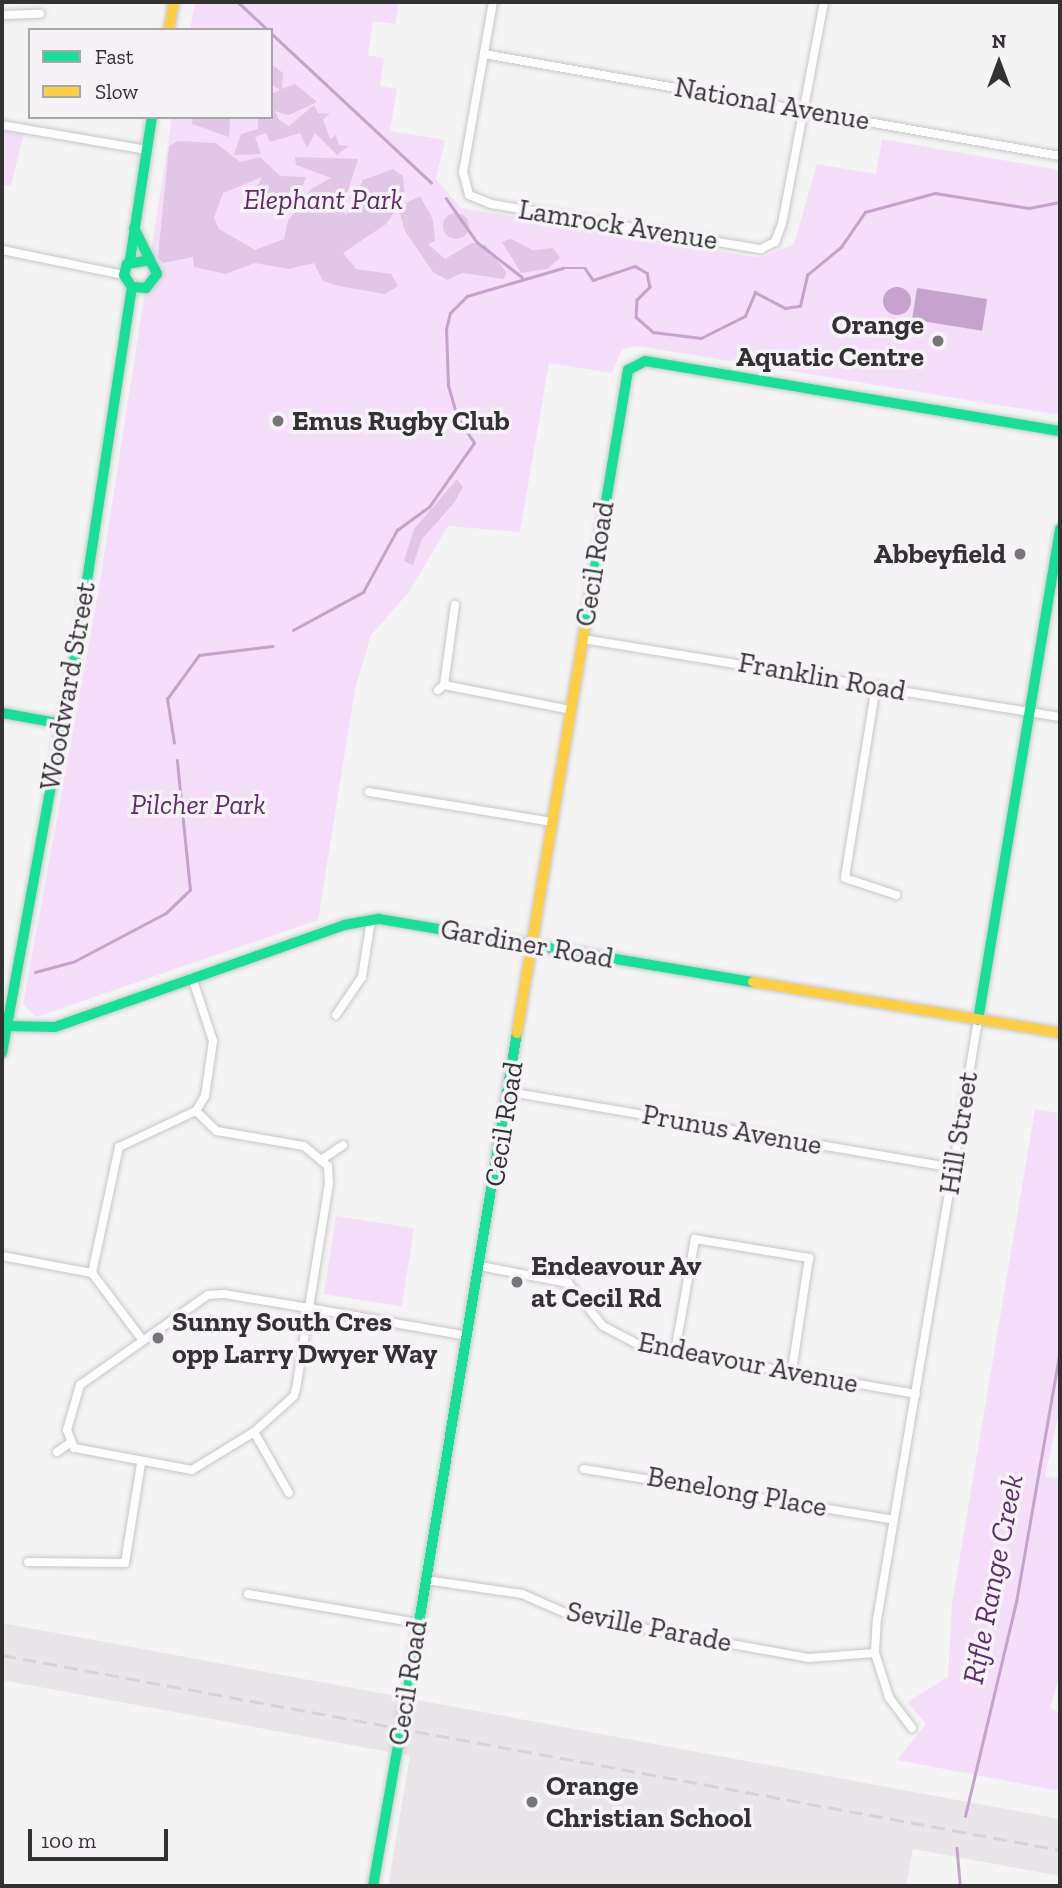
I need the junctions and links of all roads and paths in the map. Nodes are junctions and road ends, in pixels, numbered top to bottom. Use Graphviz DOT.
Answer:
graph roads {
  1 [pos="174,2"];
  2 [pos="493,2"];
  3 [pos="824,2"];
  4 [pos="40,14"];
  5 [pos="2,15"];
  6 [pos="169,28"];
  7 [pos="484,54"];
  8 [pos="806,110"];
  9 [pos="152,119"];
  10 [pos="2,125"];
  11 [pos="146,150"];
  12 [pos="1060,156"];
  13 [pos="133,225"];
  14 [pos="2,250"];
  15 [pos="130,260"];
  16 [pos="150,260"];
  17 [pos="124,275"];
  18 [pos="132,287"];
  19 [pos="146,288"];
  20 [pos="132,319"];
  21 [pos="1060,431"];
  22 [pos="1060,529"];
  23 [pos="1056,573"];
  24 [pos="455,605"];
  25 [pos="583,639"];
  26 [pos="876,686"];
  27 [pos="571,710"];
  28 [pos="1027,712"];
  29 [pos="2,713"];
  30 [pos="1060,717"];
  31 [pos="62,724"];
  32 [pos="369,792"];
  33 [pos="552,822"];
  34 [pos="897,895"];
  35 [pos="371,920"];
  36 [pos="532,945"];
  37 [pos="192,978"];
  38 [pos="336,1015"];
  39 [pos="978,1020"];
  40 [pos="7,1026"];
  41 [pos="1060,1033"];
  42 [pos="2,1052"];
  43 [pos="510,1092"];
  44 [pos="196,1111"];
  45 [pos="343,1145"];
  46 [pos="324,1158"];
  47 [pos="954,1168"];
  48 [pos="2,1256"];
  49 [pos="480,1266"];
  50 [pos="92,1273"];
  51 [pos="309,1308"];
  52 [pos="467,1336"];
  53 [pos="141,1338"];
  54 [pos="676,1352"];
  55 [pos="792,1371"];
  56 [pos="916,1394"];
  57 [pos="254,1432"];
  58 [pos="70,1443"];
  59 [pos="57,1452"];
  60 [pos="141,1462"];
  61 [pos="584,1469"];
  62 [pos="289,1493"];
  63 [pos="891,1519"];
  64 [pos="28,1562"];
  65 [pos="426,1580"];
  66 [pos="248,1594"];
  67 [pos="418,1623"];
  68 [pos="875,1653"];
  69 [pos="912,1728"];
  70 [pos="373,1886"];
  1 -- 6 [label="street"];
  2 -- 7 [label="street"];
  3 -- 8 [label="street"];
  4 -- 5 [label="street"];
  7 -- 8 [label="street, National Avenue"];
  7 -- 8 [label="street, Lamrock Avenue"];
  8 -- 12 [label="street, National Avenue"];
  9 -- 11 [label="street"];
  10 -- 11 [label="street"];
  11 -- 13 [label="street"];
  13 -- 15 [label="street"];
  13 -- 16 [label="street"];
  14 -- 17 [label="street"];
  15 -- 16 [label="street"];
  15 -- 17 [label="street"];
  16 -- 19 [label="street"];
  17 -- 18 [label="street"];
  18 -- 19 [label="street"];
  18 -- 20 [label="street, Woodward Street"];
  19 -- 20 [label="street, Woodward Street"];
  20 -- 31 [label="street, Woodward Street"];
  21 -- 25 [label="street, Cecil Road"];
  22 -- 23 [label="street, Hill Street"];
  23 -- 28 [label="street, Hill Street"];
  24 -- 27 [label="street"];
  25 -- 26 [label="street, Franklin Road"];
  25 -- 27 [label="street, Cecil Road"];
  26 -- 28 [label="street, Franklin Road"];
  26 -- 34 [label="street"];
  27 -- 33 [label="street, Cecil Road"];
  28 -- 30 [label="street, Franklin Road"];
  28 -- 39 [label="street, Hill Street"];
  29 -- 31 [label="street"];
  31 -- 40 [label="street, Woodward Street"];
  32 -- 33 [label="street"];
  33 -- 36 [label="street, Cecil Road"];
  35 -- 36 [label="street, Gardiner Road"];
  35 -- 37 [label="street, Gardiner Road"];
  35 -- 38 [label="street"];
  36 -- 39 [label="street, Gardiner Road"];
  36 -- 43 [label="street, Cecil Road"];
  37 -- 40 [label="street, Gardiner Road"];
  37 -- 44 [label="street"];
  39 -- 41 [label="street, Gardiner Road"];
  39 -- 47 [label="street, Hill Street"];
  40 -- 42 [label="street, Woodward Street"];
  43 -- 47 [label="street, Prunus Avenue"];
  43 -- 49 [label="street, Cecil Road"];
  44 -- 46 [label="street"];
  44 -- 50 [label="street"];
  45 -- 46 [label="street"];
  46 -- 51 [label="street"];
  47 -- 56 [label="street, Hill Street"];
  48 -- 50 [label="street"];
  49 -- 52 [label="street, Cecil Road"];
  49 -- 54 [label="street, Endeavour Avenue"];
  50 -- 53 [label="street"];
  51 -- 52 [label="street"];
  51 -- 53 [label="street"];
  51 -- 57 [label="street"];
  52 -- 65 [label="street, Cecil Road"];
  53 -- 58 [label="street"];
  54 -- 55 [label="street, Endeavour Avenue"];
  54 -- 55 [label="street"];
  55 -- 56 [label="street, Endeavour Avenue"];
  56 -- 63 [label="street, Hill Street"];
  57 -- 60 [label="street"];
  57 -- 62 [label="street"];
  58 -- 59 [label="street"];
  58 -- 60 [label="street"];
  60 -- 64 [label="street"];
  61 -- 63 [label="street, Benelong Place"];
  63 -- 68 [label="street, Hill Street"];
  65 -- 67 [label="street, Cecil Road"];
  65 -- 68 [label="street, Seville Parade"];
  66 -- 67 [label="street"];
  67 -- 70 [label="street, Cecil Road, bridge"];
  68 -- 69 [label="street, Hill Street"];
}
